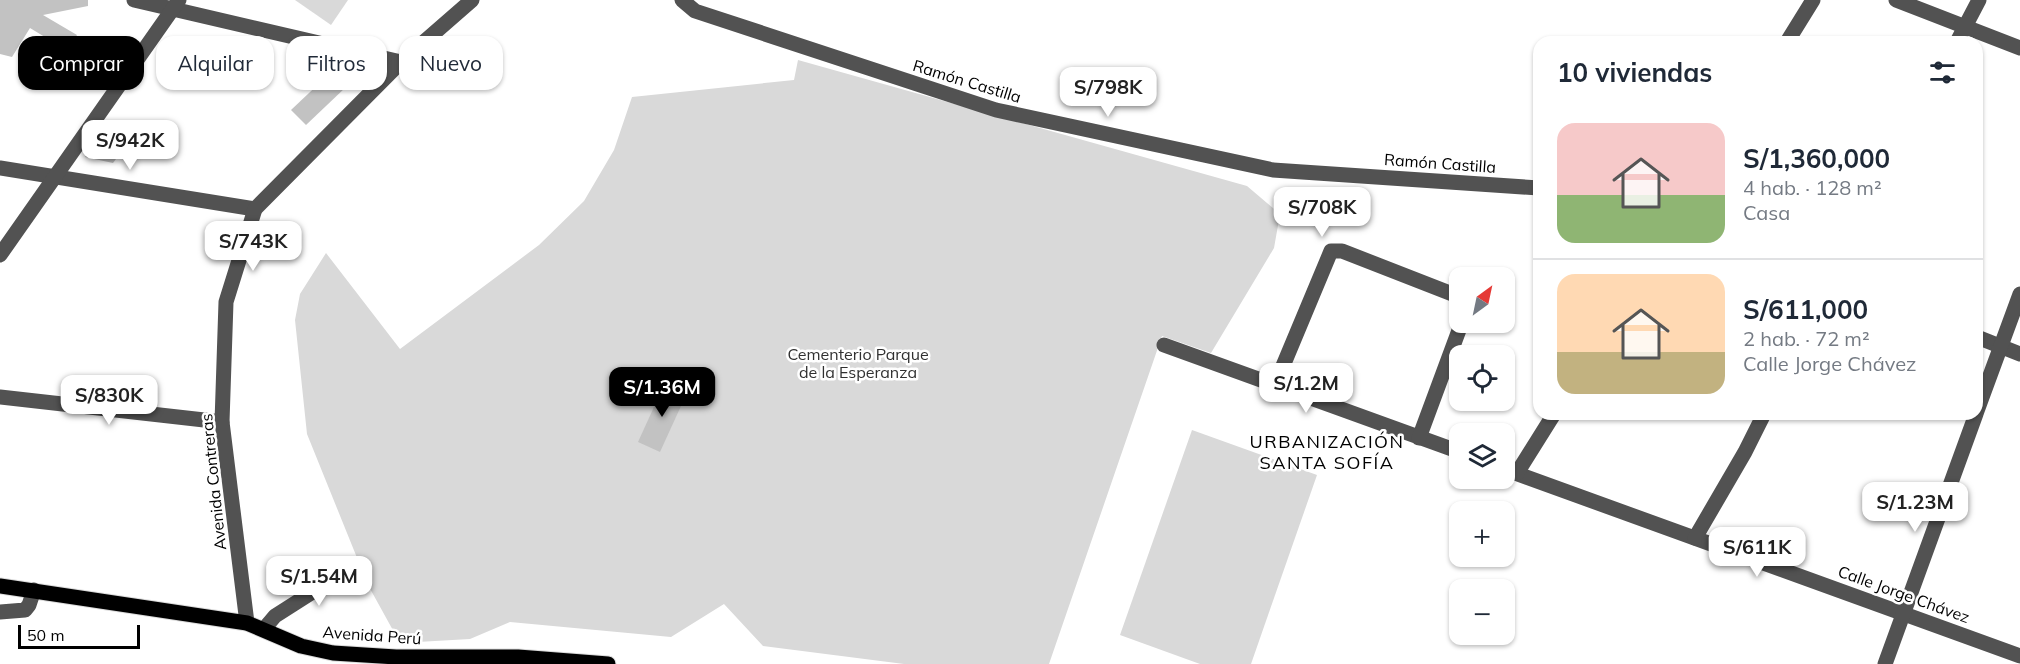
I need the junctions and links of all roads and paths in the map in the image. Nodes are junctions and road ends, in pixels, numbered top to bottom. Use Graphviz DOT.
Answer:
graph roads {
  1 [pos="134,0"];
  2 [pos="472,0"];
  3 [pos="682,0"];
  4 [pos="1814,0"];
  5 [pos="1896,0"];
  6 [pos="1979,0"];
  7 [pos="176,4"];
  8 [pos="1965,27"];
  9 [pos="431,36"];
  10 [pos="1791,36"];
  11 [pos="1960,36"];
  12 [pos="2020,48"];
  13 [pos="399,61"];
  14 [pos="399,64"];
  15 [pos="0,168"];
  16 [pos="55,175"];
  17 [pos="1533,188"];
  18 [pos="255,209"];
  19 [pos="0,255"];
  20 [pos="1449,293"];
  21 [pos="2020,294"];
  22 [pos="1458,333"];
  23 [pos="1983,339"];
  24 [pos="1164,345"];
  25 [pos="2001,346"];
  26 [pos="2020,354"];
  27 [pos="1275,386"];
  28 [pos="1983,396"];
  29 [pos="0,397"];
  30 [pos="1549,420"];
  31 [pos="1761,420"];
  32 [pos="1974,420"];
  33 [pos="222,422"];
  34 [pos="1419,438"];
  35 [pos="1449,448"];
  36 [pos="1515,466"];
  37 [pos="1515,472"];
  38 [pos="1695,538"];
  39 [pos="355,565"];
  40 [pos="0,586"];
  41 [pos="33,590"];
  42 [pos="0,612"];
  43 [pos="1903,613"];
  44 [pos="248,623"];
  45 [pos="264,629"];
  46 [pos="2020,656"];
  47 [pos="608,664"];
  48 [pos="1885,664"];
  1 -- 7 [label="street"];
  2 -- 9 [label="street, Avenida Contreras"];
  3 -- 17 [label="street, Ramón Castilla"];
  4 -- 10 [label="street"];
  5 -- 8 [label="street"];
  6 -- 8 [label="street"];
  7 -- 13 [label="street"];
  7 -- 16 [label="street"];
  8 -- 11 [label="street"];
  8 -- 12 [label="street"];
  14 -- 18 [label="street, Avenida Contreras"];
  15 -- 16 [label="street"];
  16 -- 18 [label="street"];
  16 -- 19 [label="street"];
  18 -- 33 [label="street, Avenida Contreras"];
  20 -- 27 [label="street"];
  21 -- 25 [label="street"];
  22 -- 34 [label="street"];
  23 -- 25 [label="street"];
  24 -- 27 [label="street"];
  25 -- 26 [label="street"];
  25 -- 28 [label="street"];
  27 -- 34 [label="street"];
  29 -- 33 [label="street"];
  30 -- 36 [label="street"];
  31 -- 38 [label="street"];
  32 -- 43 [label="street"];
  33 -- 44 [label="street, Avenida Contreras"];
  34 -- 35 [label="street"];
  37 -- 38 [label="street, Calle Jorge Chávez"];
  38 -- 43 [label="street, Calle Jorge Chávez"];
  39 -- 45 [label="street"];
  40 -- 41 [label="main road, Avenida Perú"];
  41 -- 42 [label="street"];
  41 -- 44 [label="main road, Avenida Perú"];
  43 -- 46 [label="street, Calle Jorge Chávez"];
  43 -- 48 [label="street"];
  44 -- 45 [label="main road, Avenida Perú"];
  45 -- 47 [label="main road, Avenida Perú"];
}
